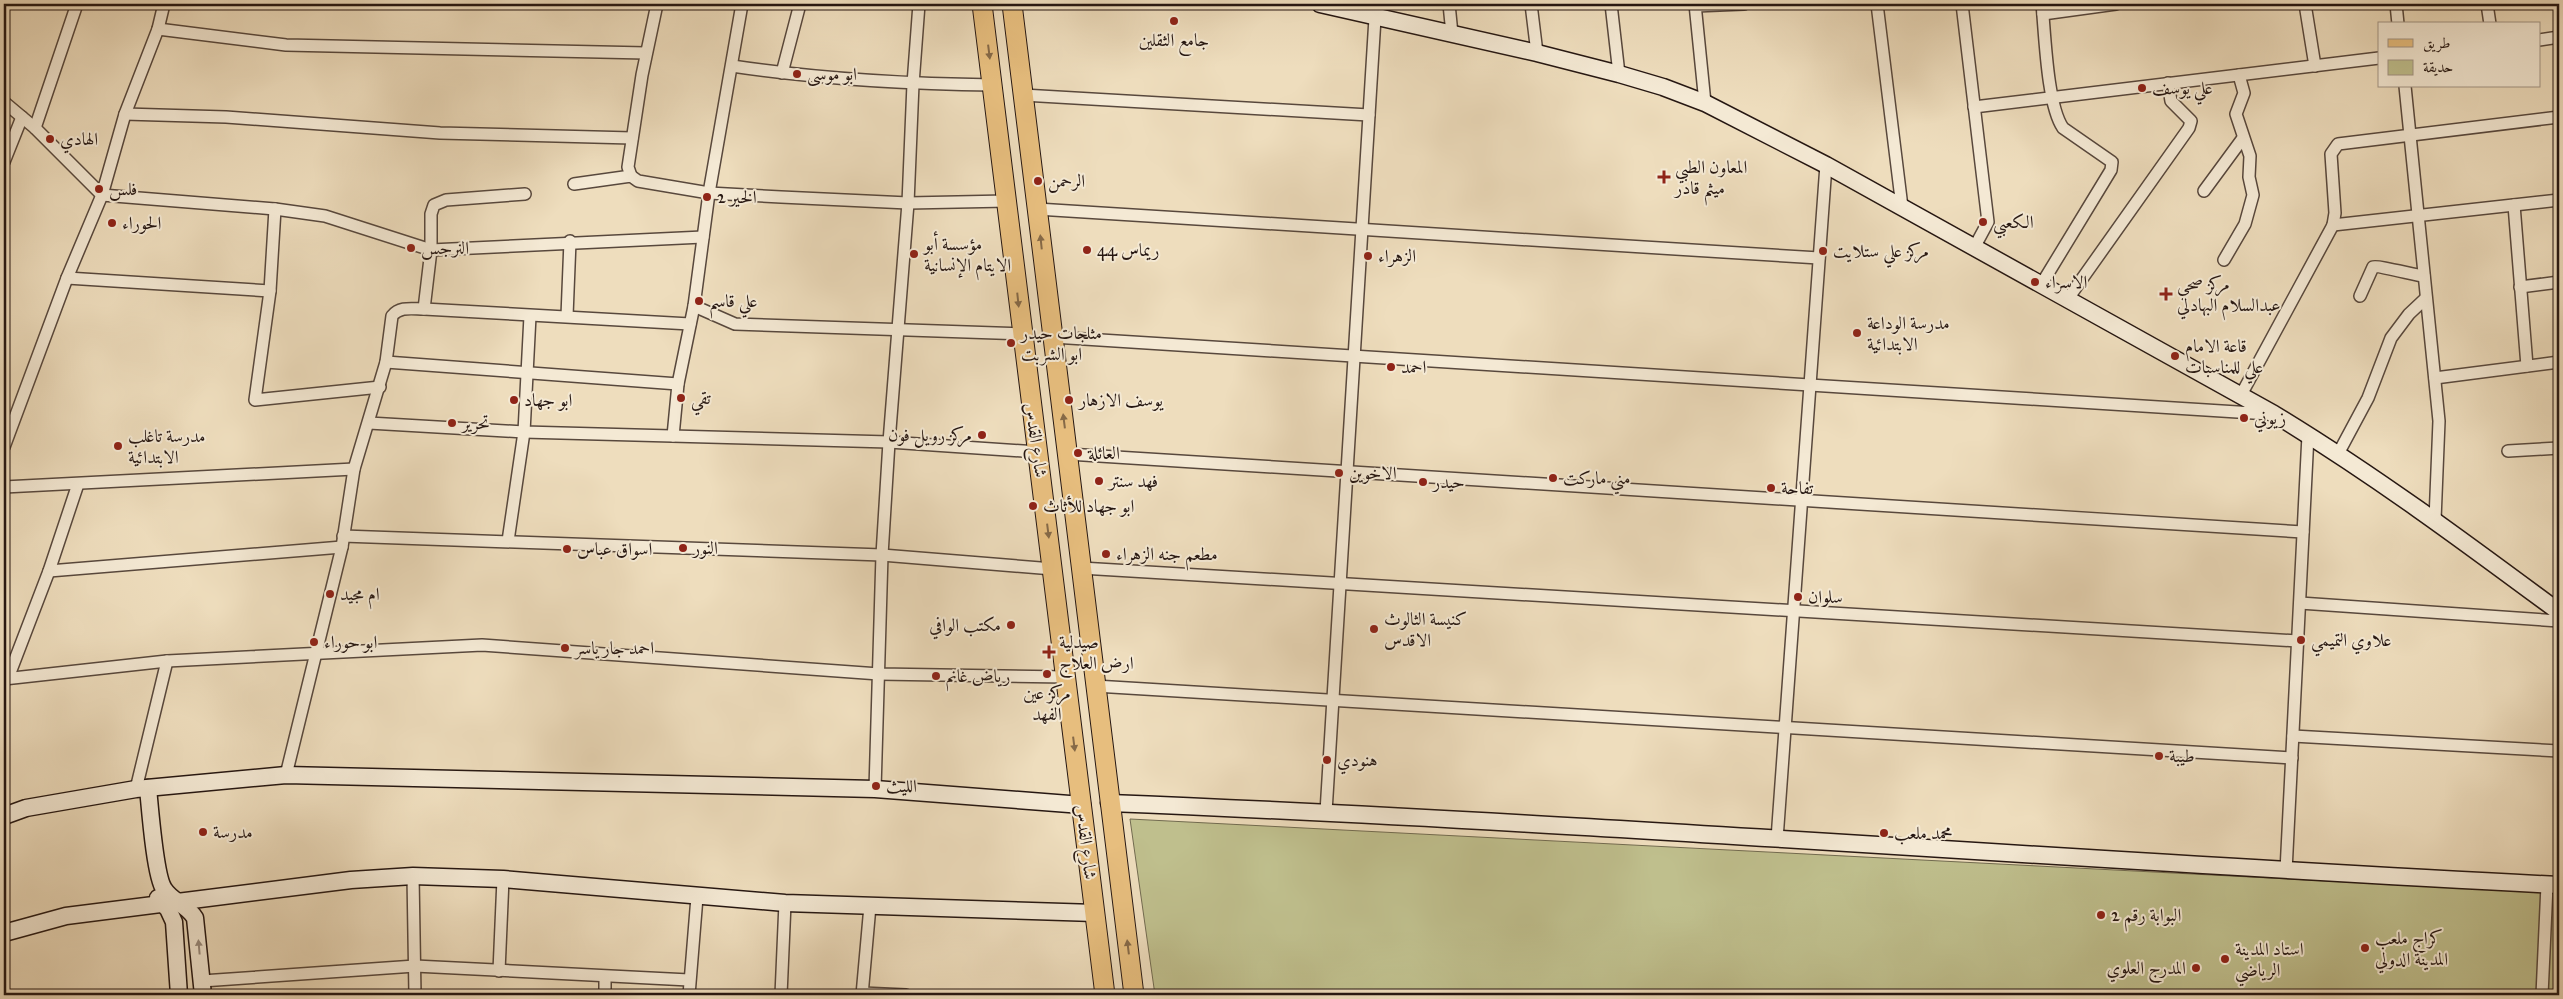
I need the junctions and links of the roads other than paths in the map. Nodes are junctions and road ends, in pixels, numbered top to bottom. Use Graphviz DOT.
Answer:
graph roads {
  1 [pos="78,4"];
  2 [pos="164,4"];
  3 [pos="657,4"];
  4 [pos="742,4"];
  5 [pos="800,4"];
  6 [pos="919,4"];
  7 [pos="982,4"];
  8 [pos="1012,4"];
  9 [pos="1320,4"];
  10 [pos="1449,4"];
  11 [pos="1531,4"];
  12 [pos="1611,4"];
  13 [pos="1744,4"];
  14 [pos="1877,4"];
  15 [pos="1962,4"];
  16 [pos="2116,4"];
  17 [pos="2305,4"];
  18 [pos="2396,4"];
  19 [pos="2487,4"];
  20 [pos="1695,5"];
  21 [pos="2042,9"];
  22 [pos="1365,12"];
  23 [pos="2398,22"];
  24 [pos="2490,22"];
  25 [pos="158,29"];
  26 [pos="1452,34"];
  27 [pos="2559,37"];
  28 [pos="2540,40"];
  29 [pos="646,53"];
  30 [pos="1537,53"];
  31 [pos="2378,58"];
  32 [pos="732,66"];
  33 [pos="2315,66"];
  34 [pos="782,73"];
  35 [pos="1619,74"];
  36 [pos="2239,75"];
  37 [pos="2168,83"];
  38 [pos="912,84"];
  39 [pos="993,85"];
  40 [pos="2405,88"];
  41 [pos="1024,95"];
  42 [pos="2052,97"];
  43 [pos="4,102"];
  44 [pos="1705,103"];
  45 [pos="1974,107"];
  46 [pos="125,114"];
  47 [pos="1369,115"];
  48 [pos="22,117"];
  49 [pos="2559,117"];
  50 [pos="35,128"];
  51 [pos="2410,136"];
  52 [pos="632,138"];
  53 [pos="2242,138"];
  54 [pos="4,162"];
  55 [pos="1826,165"];
  56 [pos="630,176"];
  57 [pos="574,184"];
  58 [pos="2204,191"];
  59 [pos="709,193"];
  60 [pos="525,194"];
  61 [pos="102,195"];
  62 [pos="2559,200"];
  63 [pos="1007,201"];
  64 [pos="908,203"];
  65 [pos="2514,205"];
  66 [pos="1902,207"];
  67 [pos="275,209"];
  68 [pos="1037,209"];
  69 [pos="2418,215"];
  70 [pos="2333,225"];
  71 [pos="1362,229"];
  72 [pos="703,236"];
  73 [pos="570,241"];
  74 [pos="1974,248"];
  75 [pos="431,250"];
  76 [pos="1819,258"];
  77 [pos="2224,260"];
  78 [pos="1044,268"];
  79 [pos="1016,271"];
  80 [pos="2424,276"];
  81 [pos="67,278"];
  82 [pos="2559,282"];
  83 [pos="2040,285"];
  84 [pos="2520,287"];
  85 [pos="270,291"];
  86 [pos="2360,296"];
  87 [pos="2426,298"];
  88 [pos="2067,300"];
  89 [pos="694,306"];
  90 [pos="424,309"];
  91 [pos="530,316"];
  92 [pos="567,316"];
  93 [pos="690,324"];
  94 [pos="898,330"];
  95 [pos="1022,334"];
  96 [pos="1053,337"];
  97 [pos="1354,356"];
  98 [pos="386,362"];
  99 [pos="2559,362"];
  100 [pos="2527,366"];
  101 [pos="527,373"];
  102 [pos="2435,378"];
  103 [pos="678,384"];
  104 [pos="1810,385"];
  105 [pos="380,387"];
  106 [pos="2241,395"];
  107 [pos="2274,414"];
  108 [pos="369,424"];
  109 [pos="524,432"];
  110 [pos="2308,435"];
  111 [pos="673,436"];
  112 [pos="888,442"];
  113 [pos="4,447"];
  114 [pos="2559,448"];
  115 [pos="2508,451"];
  116 [pos="1038,452"];
  117 [pos="1068,454"];
  118 [pos="2338,454"];
  119 [pos="354,469"];
  120 [pos="1347,472"];
  121 [pos="78,484"];
  122 [pos="4,487"];
  123 [pos="1802,500"];
  124 [pos="2435,520"];
  125 [pos="2303,532"];
  126 [pos="508,541"];
  127 [pos="343,542"];
  128 [pos="882,555"];
  129 [pos="1081,568"];
  130 [pos="1053,569"];
  131 [pos="49,570"];
  132 [pos="1340,584"];
  133 [pos="2300,603"];
  134 [pos="1056,604"];
  135 [pos="1794,611"];
  136 [pos="2559,612"];
  137 [pos="1086,617"];
  138 [pos="2559,621"];
  139 [pos="1060,633"];
  140 [pos="2298,641"];
  141 [pos="317,653"];
  142 [pos="168,661"];
  143 [pos="879,674"];
  144 [pos="1066,677"];
  145 [pos="6,678"];
  146 [pos="1095,686"];
  147 [pos="1333,700"];
  148 [pos="1785,728"];
  149 [pos="2293,736"];
  150 [pos="2559,751"];
  151 [pos="2292,758"];
  152 [pos="286,775"];
  153 [pos="142,788"];
  154 [pos="874,789"];
  155 [pos="1110,803"];
  156 [pos="1082,805"];
  157 [pos="1326,812"];
  158 [pos="4,816"];
  159 [pos="1777,839"];
  160 [pos="2286,871"];
  161 [pos="413,876"];
  162 [pos="503,879"];
  163 [pos="2553,885"];
  164 [pos="697,897"];
  165 [pos="171,903"];
  166 [pos="785,903"];
  167 [pos="870,906"];
  168 [pos="1095,913"];
  169 [pos="4,932"];
  170 [pos="415,966"];
  171 [pos="499,971"];
  172 [pos="605,978"];
  173 [pos="690,980"];
  174 [pos="202,988"];
  175 [pos="862,994"];
  176 [pos="179,995"];
  177 [pos="415,995"];
  178 [pos="605,995"];
  179 [pos="688,995"];
  180 [pos="781,995"];
  181 [pos="906,995"];
  182 [pos="1105,995"];
  183 [pos="1134,995"];
  184 [pos="2542,995"];
  1 -- 50 [label="street"];
  2 -- 25 [label="street"];
  3 -- 29 [label="street"];
  4 -- 32 [label="street"];
  5 -- 34 [label="street"];
  6 -- 38 [label="street"];
  7 -- 39 [label="main road, شارع القدس, one-way"];
  8 -- 41 [label="main road, شارع القدس"];
  9 -- 22 [label="street"];
  10 -- 26 [label="street"];
  11 -- 30 [label="street"];
  12 -- 35 [label="street"];
  13 -- 20 [label="street"];
  14 -- 66 [label="street"];
  15 -- 45 [label="street"];
  16 -- 21 [label="street"];
  17 -- 33 [label="street"];
  18 -- 23 [label="street"];
  19 -- 24 [label="street"];
  20 -- 44 [label="street"];
  21 -- 42 [label="street"];
  22 -- 26 [label="street"];
  22 -- 47 [label="street"];
  25 -- 29 [label="street"];
  25 -- 46 [label="street"];
  26 -- 30 [label="street"];
  27 -- 28 [label="street"];
  29 -- 52 [label="street"];
  30 -- 35 [label="street"];
  31 -- 33 [label="street"];
  32 -- 34 [label="street"];
  32 -- 59 [label="street"];
  33 -- 36 [label="street"];
  34 -- 38 [label="street"];
  35 -- 44 [label="street"];
  36 -- 37 [label="street"];
  36 -- 53 [label="street"];
  37 -- 42 [label="street"];
  37 -- 88 [label="street"];
  38 -- 39 [label="street"];
  38 -- 64 [label="street"];
  39 -- 63 [label="main road, شارع القدس"];
  40 -- 51 [label="street"];
  41 -- 47 [label="street"];
  41 -- 68 [label="main road, شارع القدس"];
  42 -- 45 [label="street"];
  42 -- 83 [label="street"];
  43 -- 48 [label="street"];
  44 -- 55 [label="street"];
  45 -- 74 [label="street"];
  46 -- 52 [label="street"];
  46 -- 61 [label="street"];
  47 -- 71 [label="street"];
  48 -- 50 [label="street"];
  48 -- 54 [label="street"];
  49 -- 51 [label="street"];
  50 -- 61 [label="street"];
  51 -- 69 [label="street"];
  51 -- 70 [label="street"];
  52 -- 56 [label="street"];
  53 -- 58 [label="street"];
  53 -- 77 [label="street"];
  55 -- 66 [label="street"];
  55 -- 76 [label="street"];
  56 -- 57 [label="street"];
  56 -- 59 [label="street"];
  59 -- 64 [label="street"];
  59 -- 72 [label="street"];
  60 -- 75 [label="street"];
  61 -- 67 [label="street"];
  61 -- 81 [label="street"];
  62 -- 65 [label="street"];
  63 -- 64 [label="street"];
  63 -- 79 [label="main road, شارع القدس"];
  64 -- 94 [label="street"];
  65 -- 69 [label="street"];
  65 -- 84 [label="street"];
  66 -- 74 [label="street"];
  67 -- 75 [label="street"];
  67 -- 85 [label="street"];
  68 -- 71 [label="street"];
  78 -- 68 [label="main road, شارع القدس, one-way"];
  69 -- 70 [label="street"];
  69 -- 80 [label="street"];
  70 -- 106 [label="street"];
  71 -- 76 [label="street"];
  71 -- 97 [label="street"];
  72 -- 73 [label="street"];
  72 -- 89 [label="street"];
  73 -- 75 [label="street"];
  73 -- 92 [label="street"];
  74 -- 83 [label="street"];
  75 -- 90 [label="street"];
  76 -- 104 [label="street"];
  78 -- 79 [label="main road"];
  78 -- 96 [label="main road, شارع القدس"];
  79 -- 95 [label="main road, شارع القدس, one-way"];
  80 -- 86 [label="street"];
  80 -- 87 [label="street"];
  81 -- 85 [label="street"];
  81 -- 113 [label="street"];
  82 -- 84 [label="street"];
  83 -- 88 [label="street"];
  84 -- 100 [label="street"];
  85 -- 105 [label="street"];
  87 -- 102 [label="street"];
  87 -- 118 [label="street"];
  88 -- 106 [label="street"];
  89 -- 93 [label="street"];
  89 -- 94 [label="street"];
  90 -- 91 [label="street"];
  90 -- 98 [label="street"];
  91 -- 92 [label="street"];
  91 -- 101 [label="street"];
  92 -- 93 [label="street"];
  93 -- 103 [label="street"];
  94 -- 95 [label="street"];
  94 -- 112 [label="street"];
  95 -- 116 [label="main road, شارع القدس"];
  96 -- 97 [label="street"];
  117 -- 96 [label="main road, شارع القدس, one-way"];
  97 -- 104 [label="street"];
  97 -- 120 [label="street"];
  98 -- 101 [label="street"];
  98 -- 105 [label="street"];
  99 -- 100 [label="street"];
  100 -- 102 [label="street"];
  101 -- 103 [label="street"];
  101 -- 109 [label="street"];
  102 -- 124 [label="street"];
  103 -- 111 [label="street"];
  104 -- 107 [label="street"];
  104 -- 123 [label="street"];
  105 -- 108 [label="street"];
  106 -- 107 [label="street"];
  107 -- 110 [label="street"];
  108 -- 109 [label="street"];
  108 -- 119 [label="street"];
  109 -- 111 [label="street"];
  109 -- 126 [label="street"];
  110 -- 118 [label="street"];
  110 -- 125 [label="street"];
  111 -- 112 [label="street"];
  112 -- 116 [label="street"];
  112 -- 128 [label="street"];
  114 -- 115 [label="street"];
  116 -- 130 [label="main road, شارع القدس, one-way"];
  117 -- 120 [label="street"];
  117 -- 129 [label="main road, شارع القدس"];
  118 -- 124 [label="street"];
  119 -- 121 [label="street"];
  119 -- 127 [label="street"];
  120 -- 123 [label="street"];
  120 -- 132 [label="street"];
  121 -- 122 [label="street"];
  121 -- 131 [label="street"];
  123 -- 125 [label="street"];
  123 -- 135 [label="street"];
  124 -- 136 [label="street"];
  125 -- 133 [label="street"];
  126 -- 127 [label="street"];
  126 -- 128 [label="street"];
  127 -- 131 [label="street"];
  127 -- 141 [label="street"];
  128 -- 130 [label="street"];
  128 -- 143 [label="street"];
  129 -- 132 [label="street"];
  129 -- 137 [label="main road, شارع القدس"];
  130 -- 134 [label="main road, شارع القدس"];
  131 -- 145 [label="street"];
  132 -- 135 [label="street"];
  132 -- 147 [label="street"];
  133 -- 138 [label="street"];
  133 -- 140 [label="street"];
  134 -- 137 [label="main road"];
  134 -- 139 [label="main road, شارع القدس"];
  135 -- 140 [label="street"];
  135 -- 148 [label="street"];
  137 -- 139 [label="main road"];
  137 -- 146 [label="main road, شارع القدس"];
  139 -- 144 [label="main road, شارع القدس"];
  140 -- 149 [label="street"];
  141 -- 142 [label="street"];
  141 -- 143 [label="street"];
  141 -- 152 [label="street"];
  142 -- 145 [label="street"];
  142 -- 153 [label="street"];
  143 -- 144 [label="street"];
  143 -- 154 [label="street"];
  144 -- 156 [label="main road, شارع القدس, one-way"];
  146 -- 147 [label="street"];
  146 -- 155 [label="main road, شارع القدس"];
  147 -- 148 [label="street"];
  147 -- 157 [label="street"];
  148 -- 151 [label="street"];
  148 -- 159 [label="street"];
  149 -- 150 [label="street"];
  149 -- 151 [label="street"];
  151 -- 160 [label="street"];
  152 -- 153 [label="street"];
  152 -- 154 [label="street"];
  153 -- 158 [label="street"];
  153 -- 165 [label="street"];
  154 -- 156 [label="street"];
  155 -- 157 [label="street"];
  183 -- 155 [label="main road, شارع القدس, one-way"];
  156 -- 168 [label="main road, شارع القدس"];
  157 -- 159 [label="street"];
  159 -- 160 [label="street"];
  160 -- 163 [label="street"];
  161 -- 162 [label="street"];
  161 -- 165 [label="street"];
  161 -- 170 [label="street"];
  162 -- 164 [label="street"];
  162 -- 171 [label="street"];
  163 -- 184 [label="street"];
  164 -- 166 [label="street"];
  164 -- 173 [label="street"];
  165 -- 169 [label="street"];
  174 -- 165 [label="street, one-way"];
  165 -- 176 [label="street"];
  166 -- 167 [label="street"];
  166 -- 180 [label="street"];
  167 -- 168 [label="street"];
  167 -- 175 [label="street"];
  168 -- 182 [label="main road, شارع القدس"];
  170 -- 171 [label="street"];
  170 -- 174 [label="street"];
  170 -- 177 [label="street"];
  171 -- 172 [label="street"];
  172 -- 173 [label="street"];
  172 -- 178 [label="street"];
  173 -- 179 [label="street"];
  175 -- 181 [label="street"];
}
